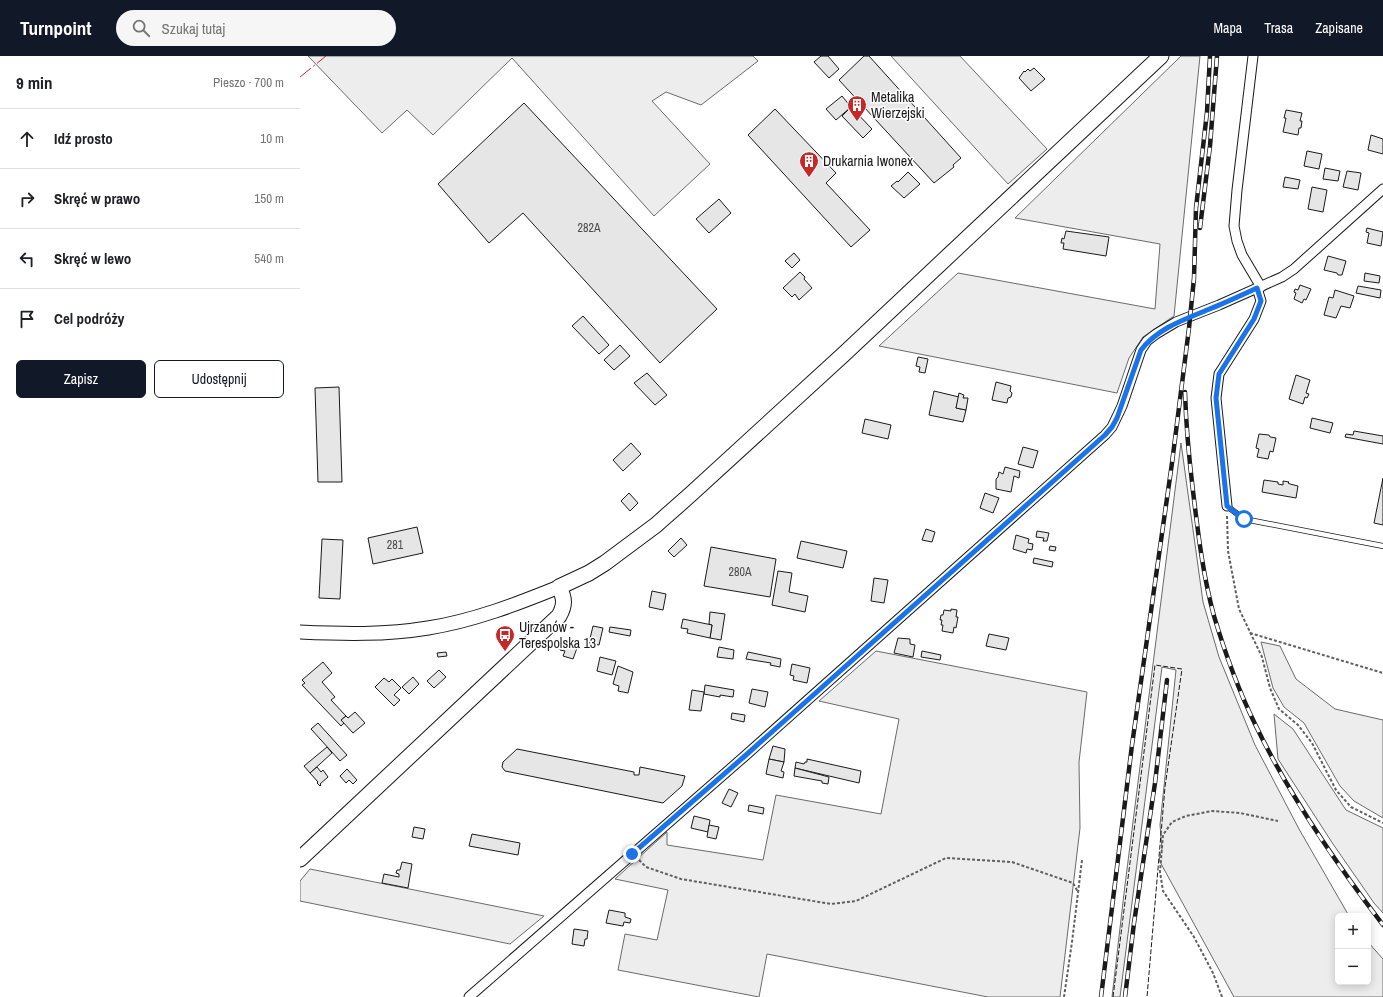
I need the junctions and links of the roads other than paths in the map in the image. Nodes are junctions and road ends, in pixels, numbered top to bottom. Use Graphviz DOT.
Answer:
graph roads {
  1 [pos="1161,56"];
  2 [pos="1253,56"];
  3 [pos="1383,189"];
  4 [pos="1259,287"];
  5 [pos="1227,506"];
  6 [pos="1383,546"];
  7 [pos="559,587"];
  8 [pos="300,632"];
  9 [pos="300,859"];
  10 [pos="469,997"];
  1 -- 7 [label="main road"];
  2 -- 4 [label="street"];
  3 -- 4 [label="street"];
  4 -- 5 [label="street"];
  4 -- 10 [label="street"];
  5 -- 6 [label="lane"];
  7 -- 8 [label="street"];
  7 -- 9 [label="main road"];
}
